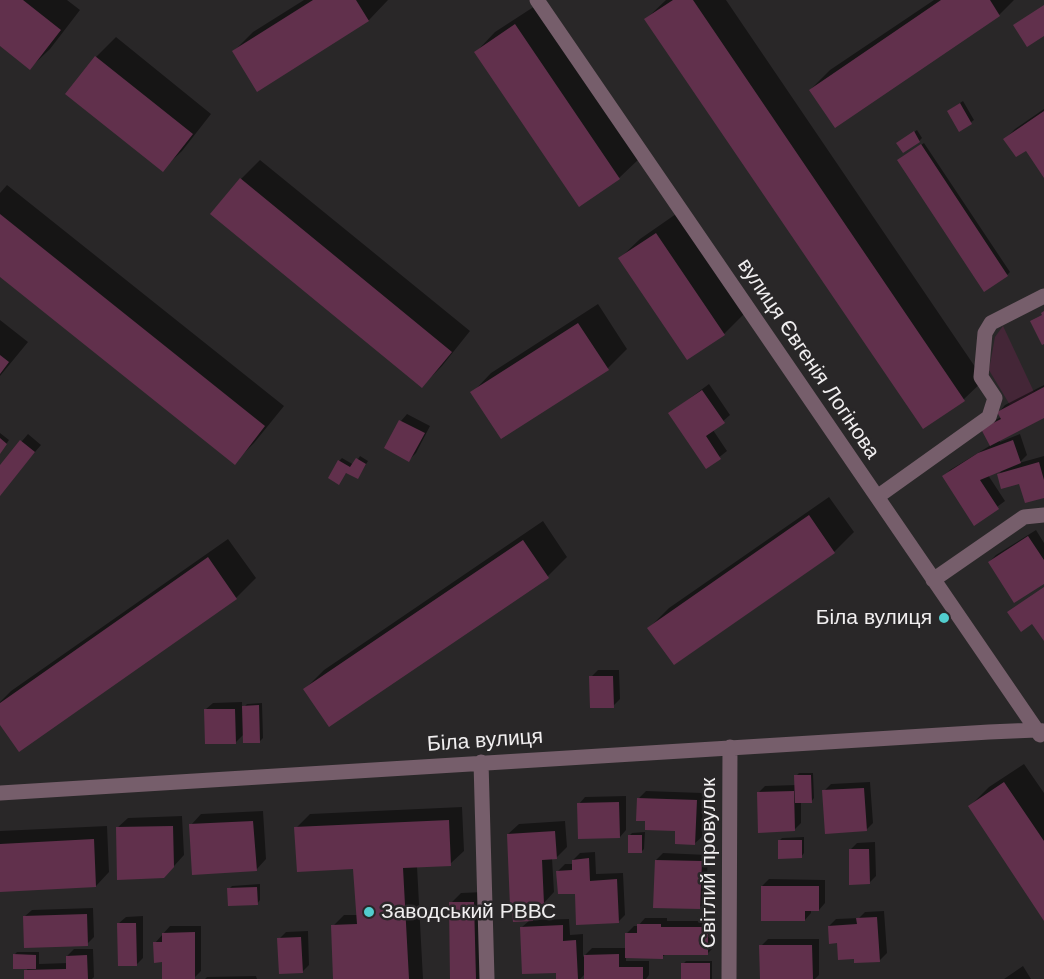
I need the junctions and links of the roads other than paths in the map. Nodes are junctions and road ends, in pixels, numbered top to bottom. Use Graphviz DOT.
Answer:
graph roads {
  1 [pos="537,0"];
  2 [pos="1044,296"];
  3 [pos="877,497"];
  4 [pos="1044,515"];
  5 [pos="933,580"];
  6 [pos="1042,734"];
  7 [pos="730,747"];
  8 [pos="480,762"];
  9 [pos="0,794"];
  10 [pos="487,979"];
  11 [pos="729,979"];
  1 -- 3 [label="street, вулиця Євгенія Логінова"];
  2 -- 3 [label="street"];
  3 -- 5 [label="street, вулиця Євгенія Логінова"];
  4 -- 5 [label="street"];
  5 -- 6 [label="street, вулиця Євгенія Логінова"];
  6 -- 7 [label="street, Біла вулиця"];
  7 -- 8 [label="street, Біла вулиця"];
  7 -- 11 [label="street, Світлий провулок"];
  8 -- 9 [label="street, Біла вулиця"];
  8 -- 10 [label="street"];
}
